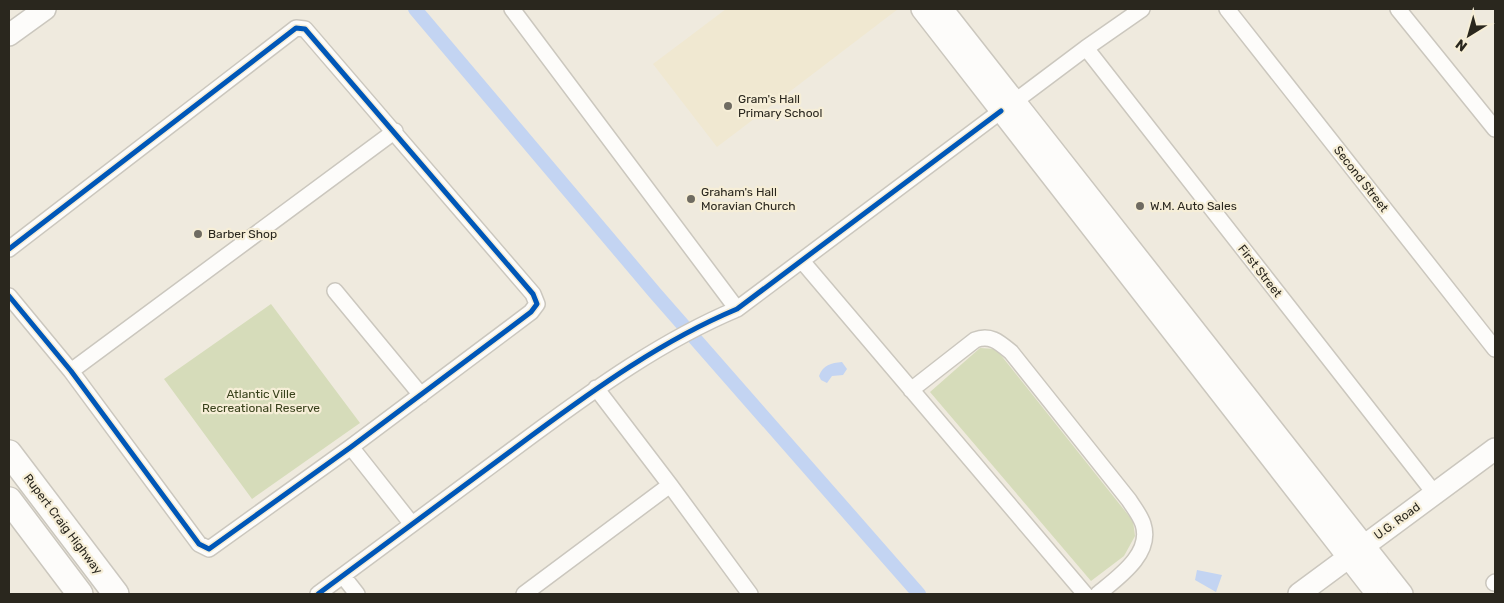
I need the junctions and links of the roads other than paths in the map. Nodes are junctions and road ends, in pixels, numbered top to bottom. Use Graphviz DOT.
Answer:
graph roads {
  1 [pos="44,9"];
  2 [pos="512,9"];
  3 [pos="922,9"];
  4 [pos="942,9"];
  5 [pos="1142,9"];
  6 [pos="1227,9"];
  7 [pos="1398,9"];
  8 [pos="9,35"];
  9 [pos="1086,48"];
  10 [pos="1008,106"];
  11 [pos="1495,129"];
  12 [pos="395,131"];
  13 [pos="9,249"];
  14 [pos="802,260"];
  15 [pos="335,291"];
  16 [pos="9,296"];
  17 [pos="737,308"];
  18 [pos="1495,349"];
  19 [pos="71,371"];
  20 [pos="596,388"];
  21 [pos="911,390"];
  22 [pos="421,395"];
  23 [pos="351,447"];
  24 [pos="1495,449"];
  25 [pos="9,453"];
  26 [pos="670,485"];
  27 [pos="1434,494"];
  28 [pos="9,500"];
  29 [pos="411,523"];
  30 [pos="1356,551"];
  31 [pos="342,576"];
  32 [pos="80,594"];
  33 [pos="116,594"];
  34 [pos="318,594"];
  35 [pos="357,594"];
  36 [pos="524,594"];
  37 [pos="750,594"];
  38 [pos="1085,594"];
  39 [pos="1098,594"];
  40 [pos="1299,594"];
  41 [pos="1377,594"];
  42 [pos="1402,594"];
  1 -- 8 [label="main road"];
  2 -- 17 [label="street"];
  3 -- 10 [label="main road"];
  4 -- 10 [label="main road"];
  5 -- 9 [label="street"];
  6 -- 18 [label="street, Second Street"];
  7 -- 11 [label="street"];
  9 -- 10 [label="street"];
  9 -- 27 [label="street, First Street"];
  10 -- 14 [label="street"];
  10 -- 30 [label="main road"];
  12 -- 13 [label="street"];
  12 -- 19 [label="street"];
  12 -- 22 [label="street"];
  14 -- 17 [label="street"];
  14 -- 21 [label="street"];
  15 -- 22 [label="street"];
  16 -- 19 [label="street"];
  17 -- 20 [label="street"];
  19 -- 23 [label="street"];
  20 -- 26 [label="street"];
  20 -- 29 [label="street"];
  21 -- 38 [label="street"];
  21 -- 39 [label="street"];
  22 -- 23 [label="street"];
  23 -- 29 [label="street"];
  24 -- 27 [label="main road, U.G. Road"];
  25 -- 33 [label="main road, Rupert Craig Highway"];
  26 -- 36 [label="street"];
  26 -- 37 [label="street"];
  27 -- 30 [label="main road, U.G. Road"];
  28 -- 32 [label="main road"];
  29 -- 31 [label="street"];
  30 -- 40 [label="main road, U.G. Road"];
  30 -- 41 [label="main road"];
  30 -- 42 [label="main road"];
  31 -- 34 [label="street"];
  31 -- 35 [label="street"];
}
